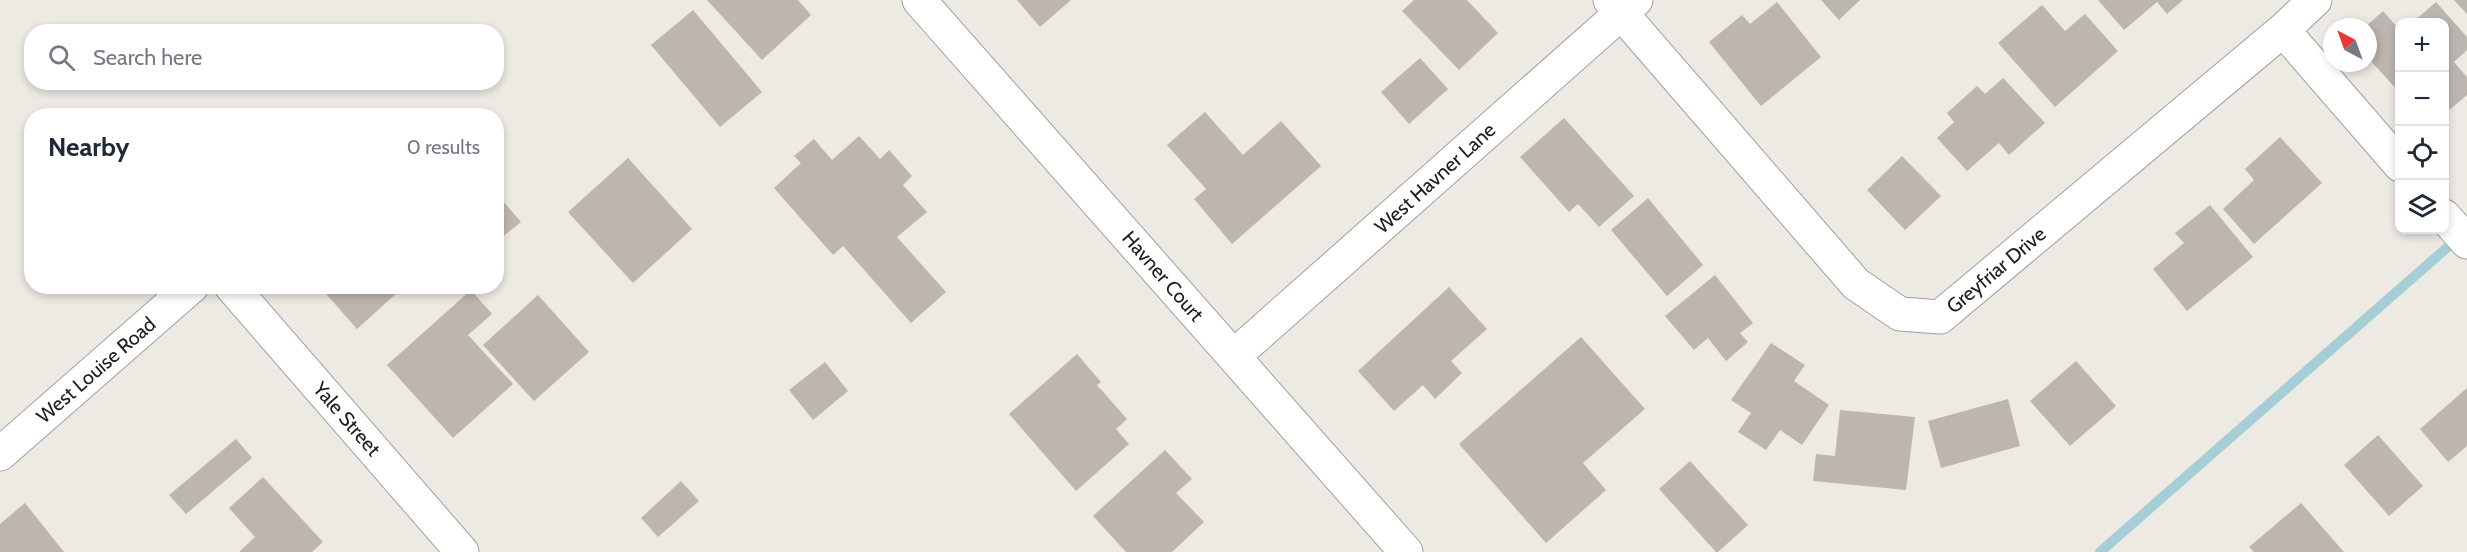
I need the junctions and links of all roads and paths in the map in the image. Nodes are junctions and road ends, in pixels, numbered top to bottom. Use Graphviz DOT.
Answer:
graph roads {
  1 [pos="919,0"];
  2 [pos="2315,0"];
  3 [pos="1622,4"];
  4 [pos="2283,30"];
  5 [pos="2395,159"];
  6 [pos="2449,221"];
  7 [pos="2467,242"];
  8 [pos="183,294"];
  9 [pos="238,294"];
  10 [pos="1234,356"];
  11 [pos="0,454"];
  12 [pos="462,552"];
  13 [pos="1406,552"];
  1 -- 10 [label="street, Havner Court"];
  2 -- 4 [label="street, Greyfriar Drive"];
  3 -- 4 [label="street, Greyfriar Drive"];
  3 -- 10 [label="street, West Havner Lane"];
  4 -- 5 [label="street"];
  6 -- 7 [label="street"];
  8 -- 11 [label="street, West Louise Road"];
  9 -- 12 [label="street, Yale Street"];
  10 -- 13 [label="street, Havner Court"];
}
